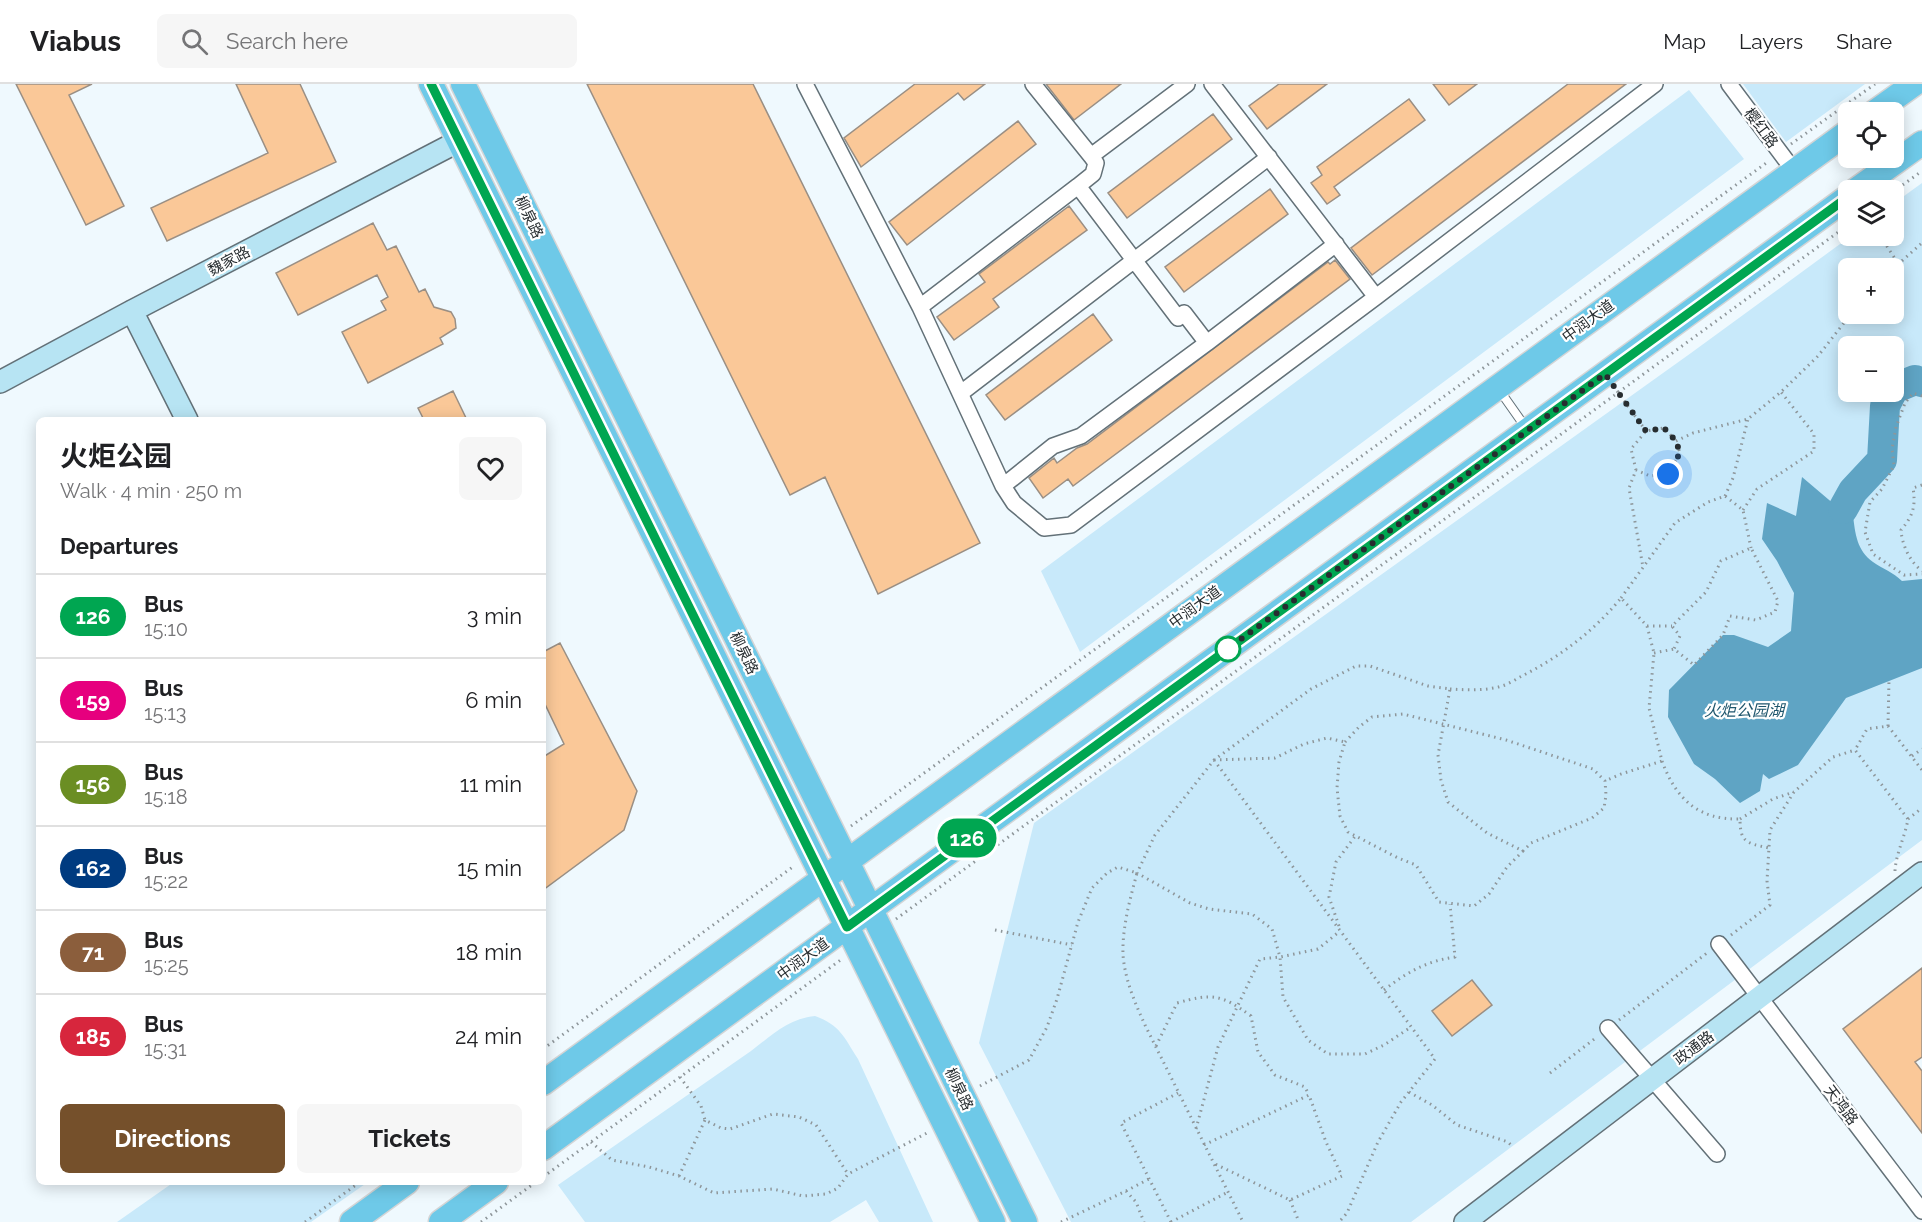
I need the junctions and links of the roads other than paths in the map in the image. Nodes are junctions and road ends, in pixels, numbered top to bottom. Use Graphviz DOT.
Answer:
graph roads {
  1 [pos="430,84"];
  2 [pos="463,84"];
  3 [pos="805,84"];
  4 [pos="1033,84"];
  5 [pos="1187,84"];
  6 [pos="1212,84"];
  7 [pos="1655,84"];
  8 [pos="1728,84"];
  9 [pos="1914,84"];
  10 [pos="1889,102"];
  11 [pos="1838,137"];
  12 [pos="459,141"];
  13 [pos="1922,143"];
  14 [pos="1091,156"];
  15 [pos="1269,158"];
  16 [pos="1787,162"];
  17 [pos="1871,180"];
  18 [pos="1078,186"];
  19 [pos="1838,205"];
  20 [pos="1336,244"];
  21 [pos="1133,260"];
  22 [pos="1376,297"];
  23 [pos="920,307"];
  24 [pos="132,311"];
  25 [pos="1207,343"];
  26 [pos="0,382"];
  27 [pos="1497,388"];
  28 [pos="961,393"];
  29 [pos="185,417"];
  30 [pos="1527,430"];
  31 [pos="1003,486"];
  32 [pos="847,861"];
  33 [pos="1922,873"];
  34 [pos="823,879"];
  35 [pos="876,920"];
  36 [pos="852,937"];
  37 [pos="1719,944"];
  38 [pos="1759,998"];
  39 [pos="1608,1028"];
  40 [pos="1652,1079"];
  41 [pos="546,1081"];
  42 [pos="546,1146"];
  43 [pos="1718,1154"];
  44 [pos="403,1185"];
  45 [pos="492,1185"];
  46 [pos="1922,1211"];
  47 [pos="352,1222"];
  48 [pos="441,1222"];
  49 [pos="993,1222"];
  50 [pos="1025,1222"];
  51 [pos="1465,1222"];
  1 -- 12 [label="main road, 柳泉路"];
  2 -- 32 [label="main road, 柳泉路"];
  3 -- 23 [label="street"];
  4 -- 14 [label="street"];
  5 -- 14 [label="street"];
  6 -- 15 [label="street"];
  7 -- 22 [label="street"];
  8 -- 16 [label="street, 樱红路"];
  9 -- 10 [label="main road"];
  11 -- 16 [label="main road, 中润大道"];
  12 -- 24 [label="street, 魏家路"];
  12 -- 34 [label="main road, 柳泉路"];
  13 -- 17 [label="main road"];
  14 -- 18 [label="street"];
  15 -- 20 [label="street"];
  15 -- 21 [label="street"];
  16 -- 27 [label="main road, 中润大道"];
  18 -- 21 [label="street"];
  18 -- 23 [label="street"];
  19 -- 30 [label="main road, 中润大道"];
  20 -- 22 [label="street"];
  20 -- 25 [label="street"];
  21 -- 25 [label="street"];
  21 -- 28 [label="street"];
  22 -- 31 [label="street"];
  23 -- 28 [label="street"];
  24 -- 26 [label="street, 魏家路"];
  24 -- 29 [label="street"];
  25 -- 31 [label="street"];
  27 -- 30 [label="lane"];
  27 -- 32 [label="main road, 中润大道"];
  28 -- 31 [label="street"];
  30 -- 35 [label="main road, 中润大道"];
  32 -- 34 [label="main road, 中润大道"];
  32 -- 35 [label="main road, 柳泉路"];
  33 -- 38 [label="street, 政通路"];
  34 -- 36 [label="main road, 柳泉路"];
  34 -- 41 [label="main road, 中润大道"];
  35 -- 36 [label="main road, 中润大道"];
  35 -- 50 [label="main road, 柳泉路"];
  36 -- 42 [label="main road, 中润大道"];
  36 -- 49 [label="main road, 柳泉路"];
  37 -- 38 [label="street, 天鸿路"];
  38 -- 40 [label="street, 政通路"];
  38 -- 46 [label="street, 天鸿路"];
  39 -- 40 [label="street"];
  40 -- 43 [label="street"];
  40 -- 51 [label="street, 政通路"];
  44 -- 47 [label="main road"];
  45 -- 48 [label="main road"];
}
